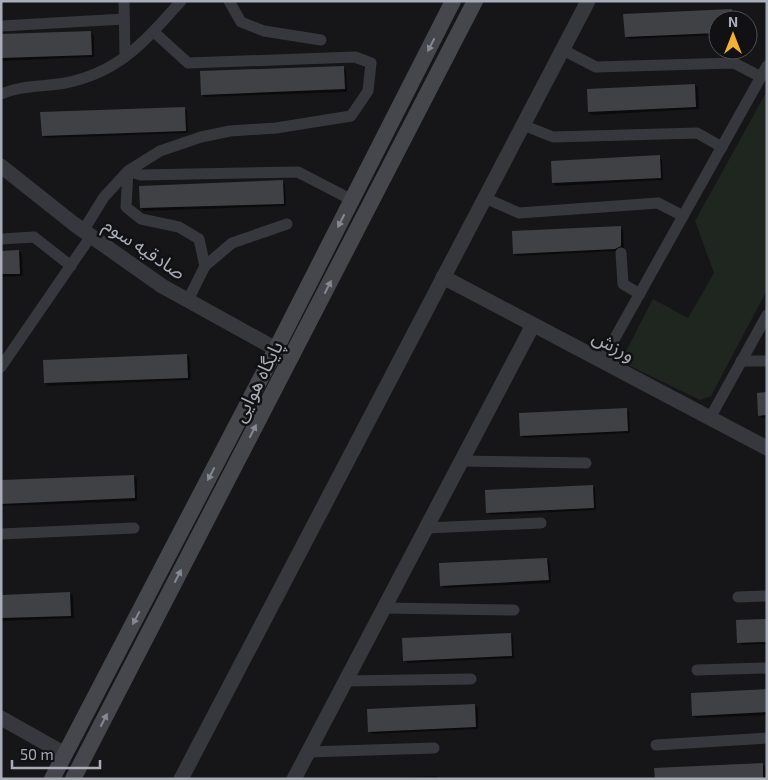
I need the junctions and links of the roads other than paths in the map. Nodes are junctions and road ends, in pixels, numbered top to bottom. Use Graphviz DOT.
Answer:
graph roads {
  1 [pos="124,1"];
  2 [pos="181,1"];
  3 [pos="229,1"];
  4 [pos="453,1"];
  5 [pos="476,1"];
  6 [pos="588,1"];
  7 [pos="124,19"];
  8 [pos="1,26"];
  9 [pos="154,32"];
  10 [pos="321,40"];
  11 [pos="563,50"];
  12 [pos="125,57"];
  13 [pos="767,66"];
  14 [pos="761,77"];
  15 [pos="1,94"];
  16 [pos="523,126"];
  17 [pos="722,147"];
  18 [pos="1,166"];
  19 [pos="128,171"];
  20 [pos="485,198"];
  21 [pos="352,200"];
  22 [pos="683,216"];
  23 [pos="287,224"];
  24 [pos="87,233"];
  25 [pos="1,239"];
  26 [pos="621,253"];
  27 [pos="71,266"];
  28 [pos="205,266"];
  29 [pos="443,277"];
  30 [pos="640,294"];
  31 [pos="188,300"];
  32 [pos="767,315"];
  33 [pos="533,325"];
  34 [pos="276,349"];
  35 [pos="292,357"];
  36 [pos="602,361"];
  37 [pos="767,361"];
  38 [pos="741,362"];
  39 [pos="1,367"];
  40 [pos="710,418"];
  41 [pos="767,448"];
  42 [pos="461,461"];
  43 [pos="586,463"];
  44 [pos="540,523"];
  45 [pos="134,528"];
  46 [pos="426,528"];
  47 [pos="1,534"];
  48 [pos="767,596"];
  49 [pos="738,597"];
  50 [pos="384,608"];
  51 [pos="514,610"];
  52 [pos="767,668"];
  53 [pos="697,670"];
  54 [pos="472,679"];
  55 [pos="345,681"];
  56 [pos="1,718"];
  57 [pos="767,738"];
  58 [pos="656,745"];
  59 [pos="434,748"];
  60 [pos="308,752"];
  61 [pos="65,754"];
  62 [pos="81,763"];
  63 [pos="52,779"];
  64 [pos="73,779"];
  65 [pos="181,779"];
  66 [pos="294,779"];
  1 -- 7 [label="street"];
  2 -- 9 [label="street"];
  3 -- 10 [label="street"];
  4 -- 21 [label="main road, پایگاه هوایی, one-way"];
  35 -- 5 [label="main road, پایگاه هوایی, one-way"];
  6 -- 11 [label="street"];
  7 -- 8 [label="street"];
  7 -- 12 [label="street"];
  9 -- 12 [label="street"];
  9 -- 19 [label="street"];
  11 -- 14 [label="street"];
  11 -- 16 [label="street"];
  12 -- 15 [label="street"];
  13 -- 14 [label="street"];
  14 -- 17 [label="street"];
  16 -- 17 [label="street"];
  16 -- 20 [label="street"];
  17 -- 22 [label="street"];
  18 -- 24 [label="street, صادقیه سوم"];
  19 -- 21 [label="street"];
  19 -- 24 [label="street"];
  19 -- 28 [label="street"];
  20 -- 22 [label="street"];
  20 -- 29 [label="street"];
  21 -- 34 [label="main road, پایگاه هوایی, one-way"];
  22 -- 30 [label="street"];
  23 -- 28 [label="street"];
  24 -- 27 [label="street"];
  24 -- 31 [label="street, صادقیه سوم"];
  25 -- 27 [label="street"];
  26 -- 30 [label="street"];
  27 -- 39 [label="street"];
  28 -- 31 [label="street"];
  29 -- 33 [label="street, ورزش"];
  29 -- 65 [label="street"];
  30 -- 36 [label="street"];
  31 -- 34 [label="street, صادقیه سوم"];
  32 -- 38 [label="street"];
  33 -- 36 [label="street, ورزش"];
  33 -- 42 [label="street"];
  34 -- 35 [label="main road"];
  34 -- 61 [label="main road, پایگاه هوایی, one-way"];
  62 -- 35 [label="main road, پایگاه هوایی, one-way"];
  36 -- 40 [label="street, ورزش"];
  37 -- 38 [label="street"];
  38 -- 40 [label="street"];
  40 -- 41 [label="street, ورزش"];
  42 -- 43 [label="street"];
  42 -- 46 [label="street"];
  44 -- 46 [label="street"];
  45 -- 47 [label="street"];
  46 -- 50 [label="street"];
  48 -- 49 [label="street"];
  50 -- 51 [label="street"];
  50 -- 55 [label="street"];
  52 -- 53 [label="street"];
  54 -- 55 [label="street"];
  55 -- 60 [label="street"];
  56 -- 61 [label="street"];
  57 -- 58 [label="street"];
  59 -- 60 [label="street"];
  60 -- 66 [label="street"];
  61 -- 62 [label="main road"];
  61 -- 63 [label="main road, پایگاه هوایی"];
  62 -- 64 [label="main road, پایگاه هوایی"];
}
